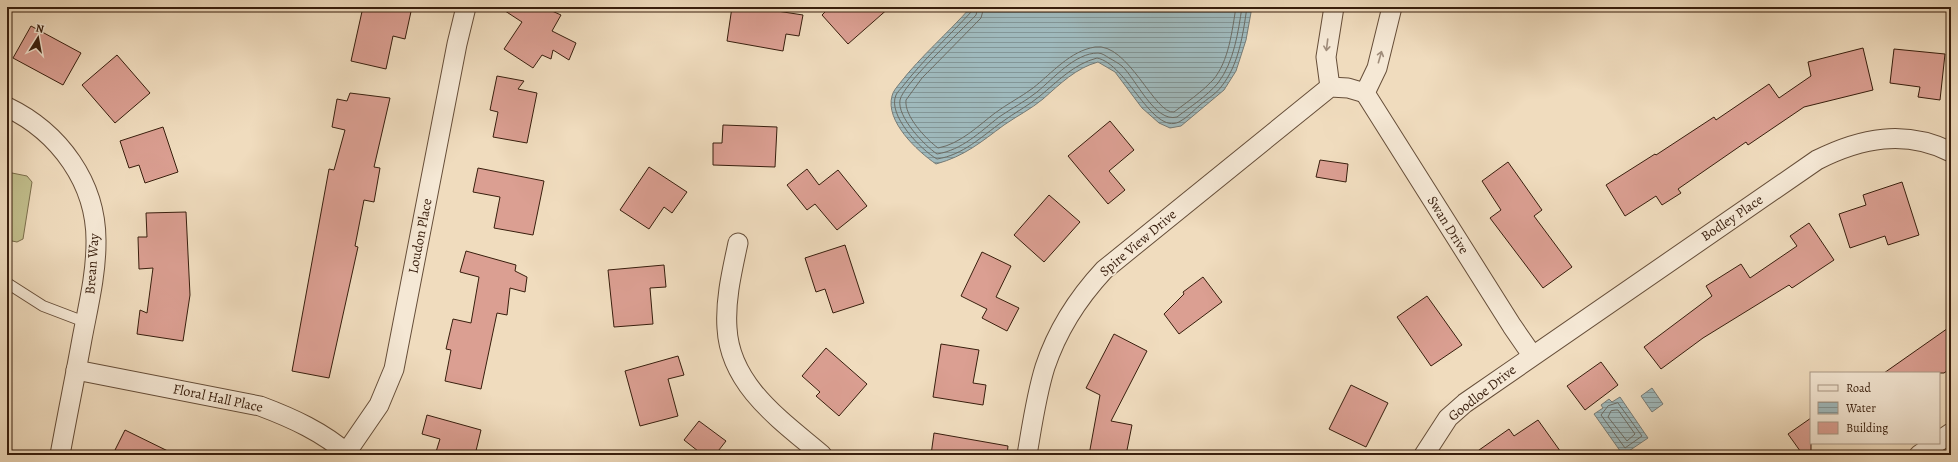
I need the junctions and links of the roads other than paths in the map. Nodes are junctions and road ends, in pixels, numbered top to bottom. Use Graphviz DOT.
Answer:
graph roads {
  1 [pos="466,7"];
  2 [pos="1334,7"];
  3 [pos="1392,7"];
  4 [pos="1330,87"];
  5 [pos="1365,93"];
  6 [pos="7,107"];
  7 [pos="1951,152"];
  8 [pos="738,244"];
  9 [pos="7,283"];
  10 [pos="85,322"];
  11 [pos="1532,355"];
  12 [pos="76,370"];
  13 [pos="1951,433"];
  14 [pos="1940,440"];
  15 [pos="1935,444"];
  16 [pos="348,454"];
  17 [pos="60,455"];
  18 [pos="822,455"];
  19 [pos="1027,455"];
  20 [pos="1424,455"];
  21 [pos="1919,455"];
  1 -- 16 [label="street, Loudon Place"];
  2 -- 4 [label="street, one-way"];
  5 -- 3 [label="street, one-way"];
  4 -- 5 [label="street"];
  4 -- 19 [label="street, Spire View Drive"];
  5 -- 11 [label="street, Swan Drive"];
  6 -- 10 [label="street, Brean Way"];
  7 -- 11 [label="street, Bodley Place"];
  8 -- 18 [label="street"];
  9 -- 10 [label="lane"];
  10 -- 12 [label="street, Brean Way"];
  11 -- 20 [label="street, Goodloe Drive"];
  12 -- 16 [label="street, Floral Hall Place"];
  12 -- 17 [label="street, Brean Way"];
  13 -- 14 [label="street"];
  15 -- 21 [label="street"];
}
